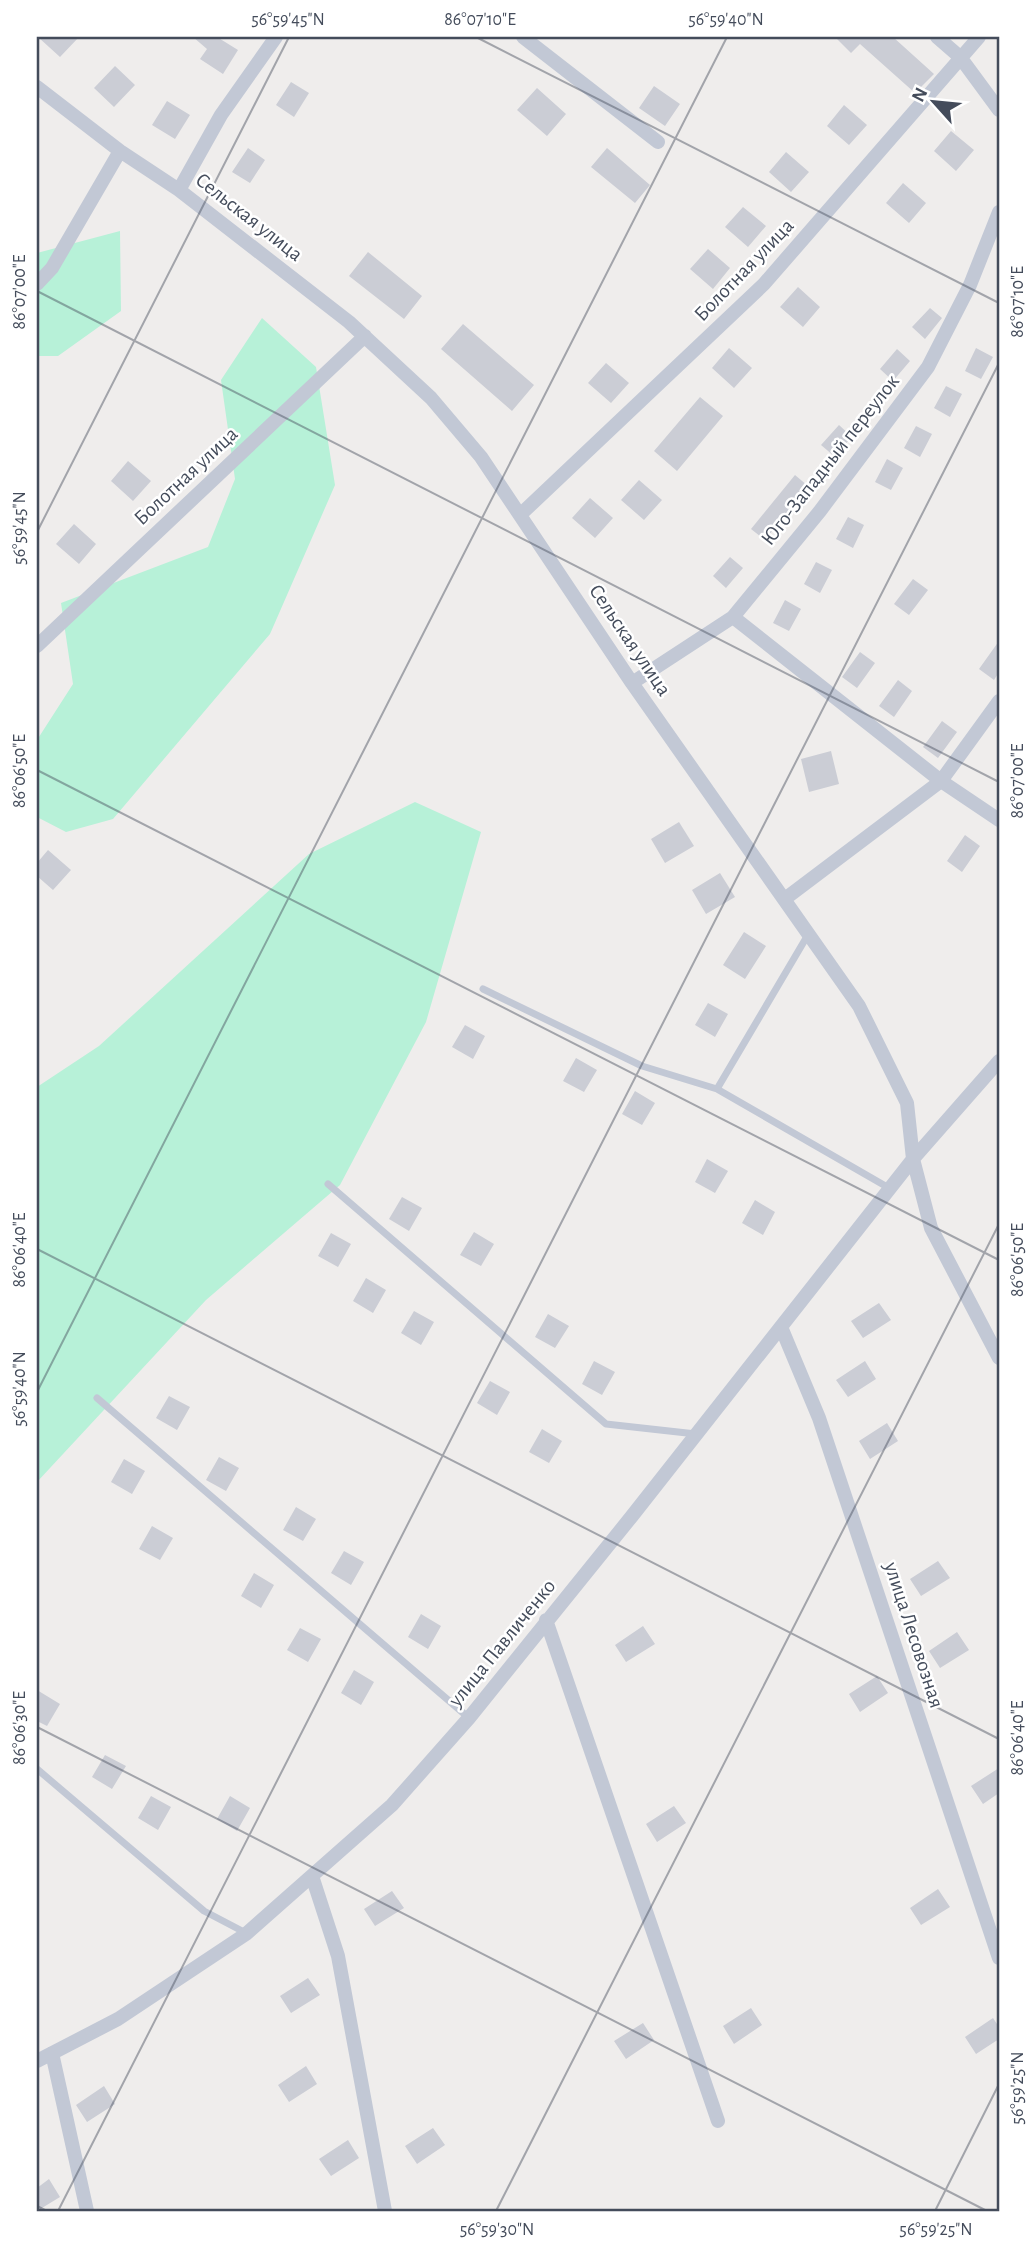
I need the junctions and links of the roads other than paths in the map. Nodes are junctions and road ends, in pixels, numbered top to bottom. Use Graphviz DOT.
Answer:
graph roads {
  1 [pos="523,37"];
  2 [pos="937,37"];
  3 [pos="979,37"];
  4 [pos="270,39"];
  5 [pos="960,57"];
  6 [pos="37,87"];
  7 [pos="999,110"];
  8 [pos="658,142"];
  9 [pos="120,151"];
  10 [pos="179,190"];
  11 [pos="999,212"];
  12 [pos="37,284"];
  13 [pos="365,336"];
  14 [pos="521,514"];
  15 [pos="733,617"];
  16 [pos="37,646"];
  17 [pos="632,683"];
  18 [pos="999,701"];
  19 [pos="941,781"];
  20 [pos="999,820"];
  21 [pos="786,898"];
  22 [pos="810,932"];
  23 [pos="483,989"];
  24 [pos="999,1061"];
  25 [pos="717,1089"];
  26 [pos="913,1159"];
  27 [pos="328,1184"];
  28 [pos="890,1189"];
  29 [pos="781,1327"];
  30 [pos="999,1358"];
  31 [pos="97,1398"];
  32 [pos="697,1434"];
  33 [pos="546,1620"];
  34 [pos="469,1718"];
  35 [pos="37,1769"];
  36 [pos="312,1876"];
  37 [pos="246,1934"];
  38 [pos="999,1958"];
  39 [pos="52,2053"];
  40 [pos="37,2061"];
  41 [pos="718,2120"];
  42 [pos="87,2211"];
  43 [pos="385,2211"];
  1 -- 8 [label="street"];
  2 -- 5 [label="street"];
  3 -- 5 [label="street, Болотная улица"];
  4 -- 10 [label="street"];
  5 -- 7 [label="street"];
  5 -- 14 [label="street, Болотная улица"];
  6 -- 9 [label="street, Сельская улица"];
  9 -- 10 [label="street, Сельская улица"];
  9 -- 12 [label="street"];
  10 -- 13 [label="street, Сельская улица"];
  11 -- 15 [label="street, Юго-Западный переулок"];
  13 -- 14 [label="street, Сельская улица"];
  13 -- 16 [label="street, Болотная улица"];
  14 -- 17 [label="street, Сельская улица"];
  15 -- 17 [label="street, Юго-Западный переулок"];
  15 -- 19 [label="street"];
  17 -- 21 [label="street, Сельская улица"];
  18 -- 19 [label="street"];
  19 -- 20 [label="street"];
  19 -- 21 [label="street"];
  21 -- 22 [label="street, Сельская улица"];
  22 -- 25 [label="lane"];
  22 -- 26 [label="street, Сельская улица"];
  23 -- 25 [label="lane"];
  24 -- 26 [label="street, улица Павличенко"];
  25 -- 28 [label="lane"];
  26 -- 28 [label="street, улица Павличенко"];
  26 -- 30 [label="street, Сельская улица"];
  27 -- 32 [label="lane"];
  28 -- 29 [label="street, улица Павличенко"];
  29 -- 32 [label="street, улица Павличенко"];
  29 -- 38 [label="street, улица Лесовозная"];
  31 -- 34 [label="lane"];
  32 -- 33 [label="street, улица Павличенко"];
  33 -- 34 [label="street, улица Павличенко"];
  33 -- 41 [label="street"];
  34 -- 36 [label="street, улица Павличенко"];
  35 -- 37 [label="lane"];
  36 -- 37 [label="street, улица Павличенко"];
  36 -- 43 [label="street"];
  37 -- 39 [label="street, улица Павличенко"];
  39 -- 40 [label="street, улица Павличенко"];
  39 -- 42 [label="street"];
}
